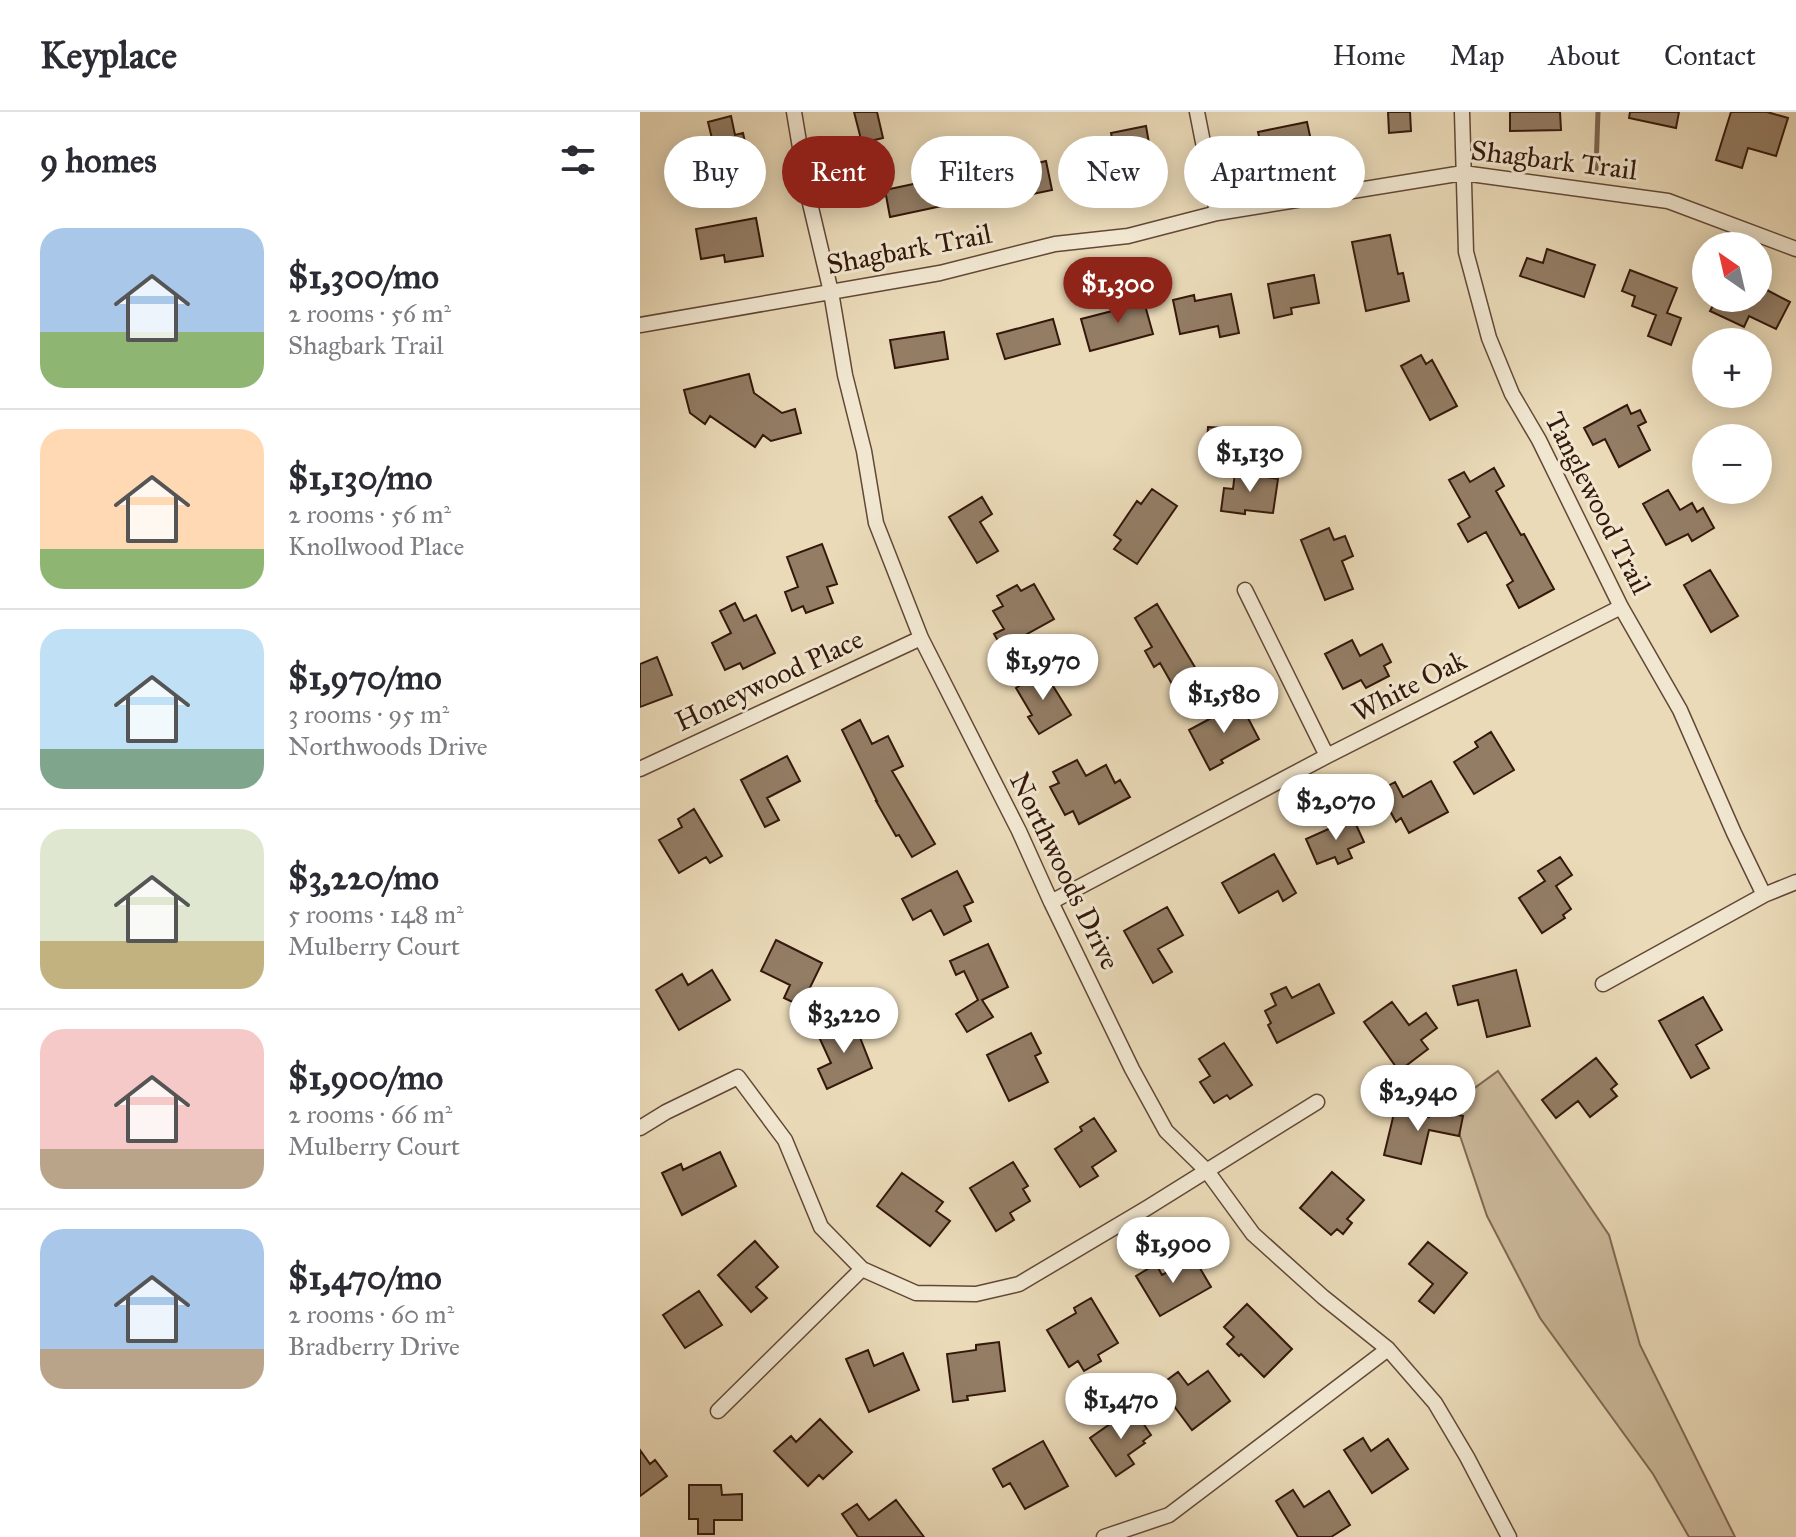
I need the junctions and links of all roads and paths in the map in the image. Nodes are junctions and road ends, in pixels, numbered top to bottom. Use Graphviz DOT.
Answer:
graph roads {
  1 [pos="794,112"];
  2 [pos="1197,112"];
  3 [pos="1462,112"];
  4 [pos="1463,173"];
  5 [pos="1217,213"];
  6 [pos="1796,249"];
  7 [pos="831,292"];
  8 [pos="640,325"];
  9 [pos="1245,590"];
  10 [pos="1621,607"];
  11 [pos="921,638"];
  12 [pos="1327,756"];
  13 [pos="640,769"];
  14 [pos="1796,882"];
  15 [pos="1764,895"];
  16 [pos="1051,902"];
  17 [pos="1603,984"];
  18 [pos="1317,1102"];
  19 [pos="640,1128"];
  20 [pos="1207,1171"];
  21 [pos="862,1269"];
  22 [pos="1388,1349"];
  23 [pos="718,1411"];
  24 [pos="1104,1537"];
  25 [pos="1509,1537"];
  1 -- 7 [label="street, Northwoods Drive"];
  2 -- 5 [label="street"];
  3 -- 4 [label="street, Tanglewood Trail"];
  4 -- 5 [label="street, Shagbark Trail"];
  4 -- 6 [label="street, Shagbark Trail"];
  4 -- 10 [label="street, Tanglewood Trail"];
  5 -- 7 [label="street, Shagbark Trail"];
  7 -- 8 [label="street, Shagbark Trail"];
  7 -- 11 [label="street, Northwoods Drive"];
  9 -- 12 [label="street"];
  10 -- 12 [label="street, White Oak"];
  10 -- 15 [label="street, Tanglewood Trail"];
  11 -- 13 [label="street, Honeywood Place"];
  11 -- 16 [label="street, Northwoods Drive"];
  12 -- 16 [label="street, White Oak"];
  14 -- 15 [label="street"];
  15 -- 17 [label="street"];
  16 -- 20 [label="street, Northwoods Drive"];
  18 -- 20 [label="street"];
  19 -- 21 [label="street"];
  20 -- 21 [label="street"];
  20 -- 22 [label="street, Northwoods Drive"];
  21 -- 23 [label="street"];
  22 -- 24 [label="street"];
  22 -- 25 [label="street, Northwoods Drive"];
}
